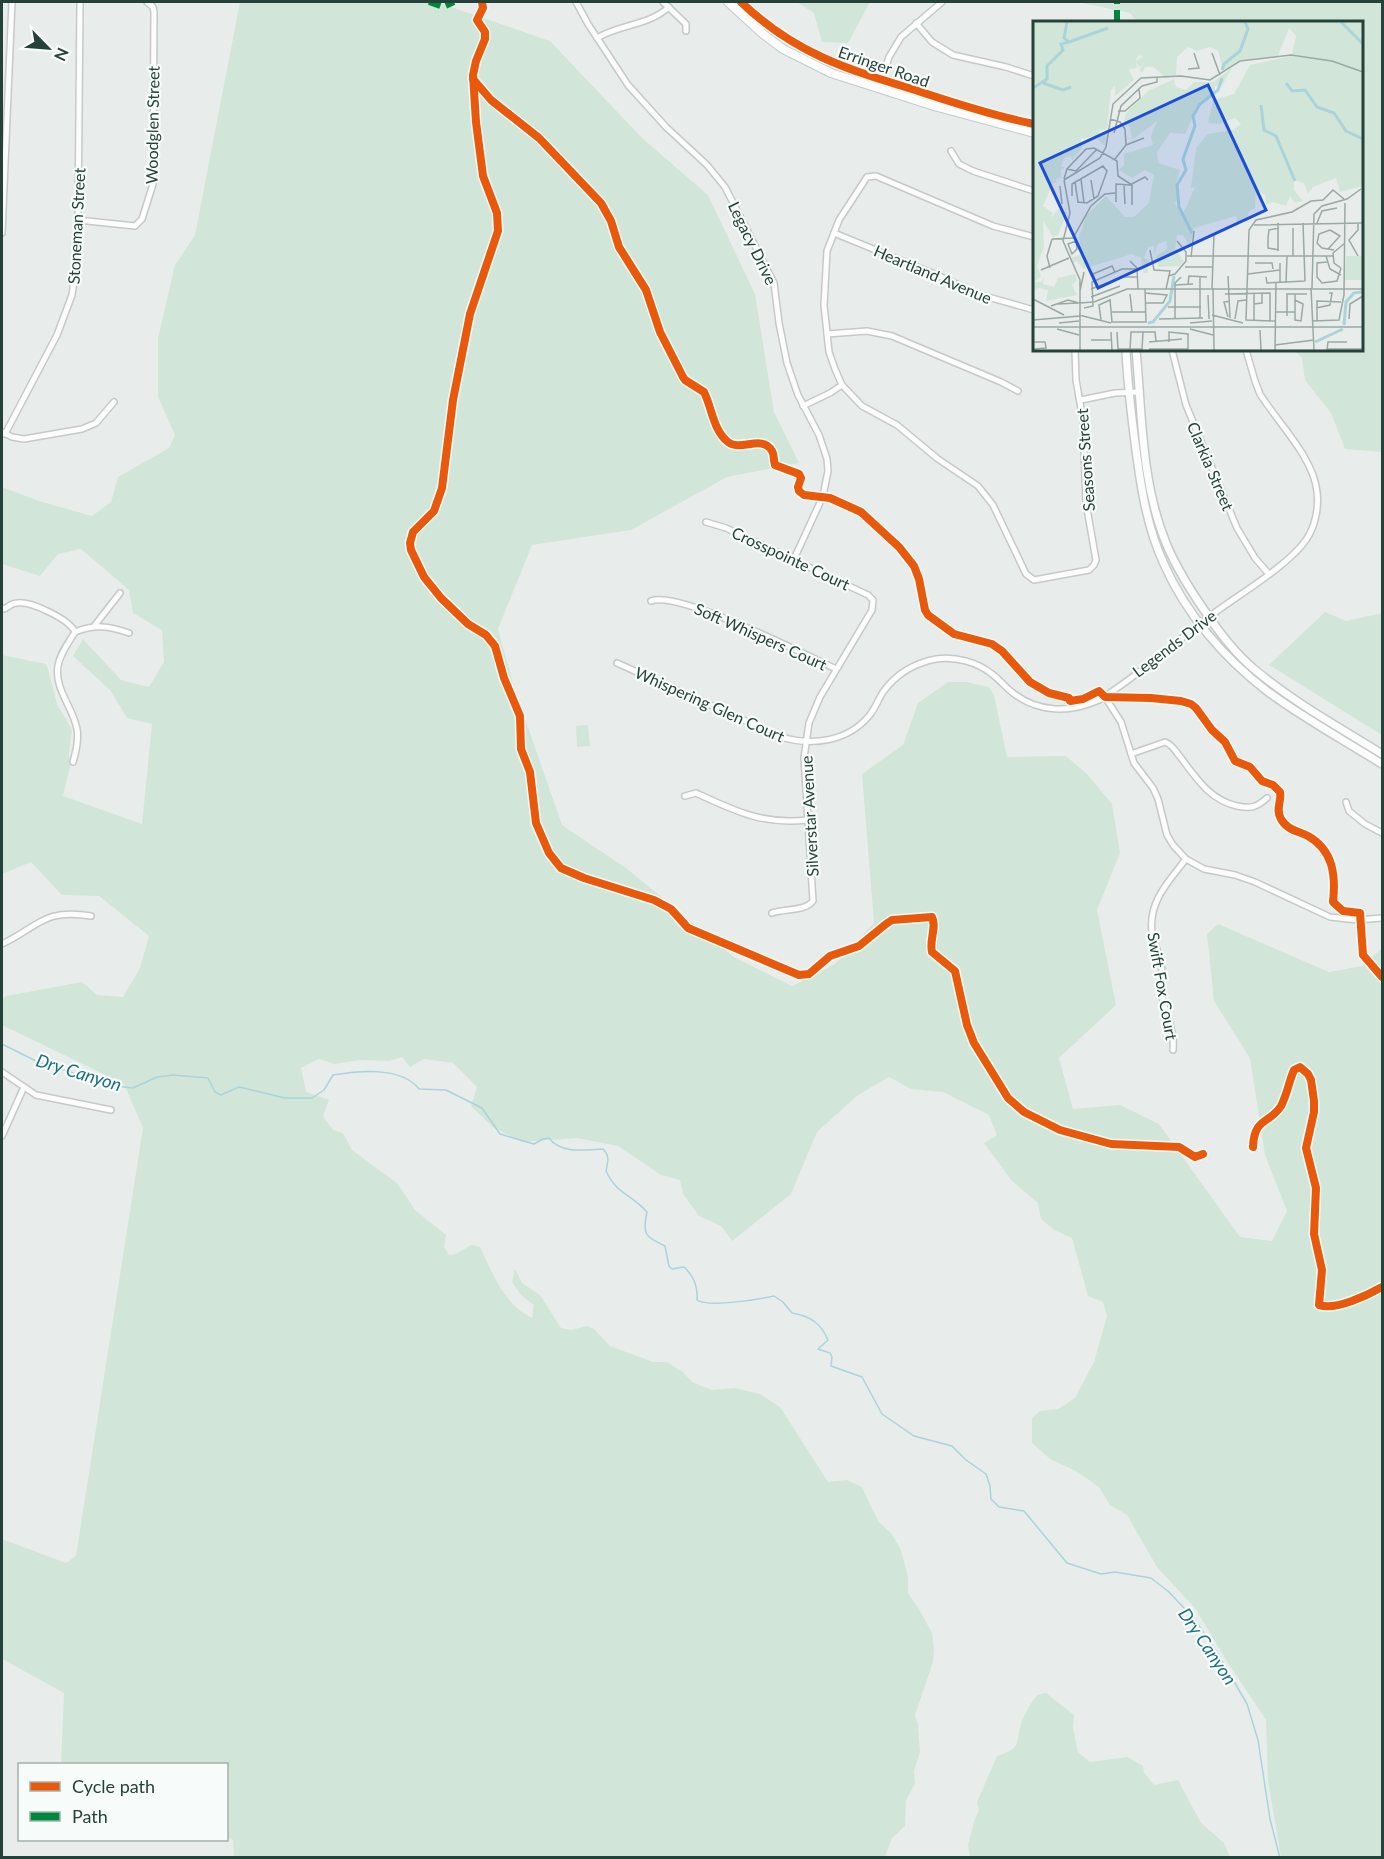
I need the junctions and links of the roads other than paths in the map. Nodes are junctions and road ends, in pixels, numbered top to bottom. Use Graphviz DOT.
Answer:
graph roads {
  1 [pos="12,2"];
  2 [pos="80,2"];
  3 [pos="147,2"];
  4 [pos="576,2"];
  5 [pos="663,2"];
  6 [pos="728,2"];
  7 [pos="741,2"];
  8 [pos="942,2"];
  9 [pos="669,7"];
  10 [pos="916,23"];
  11 [pos="686,31"];
  12 [pos="597,38"];
  13 [pos="1033,75"];
  14 [pos="880,84"];
  15 [pos="1033,123"];
  16 [pos="1033,132"];
  17 [pos="951,151"];
  18 [pos="1033,190"];
  19 [pos="78,220"];
  20 [pos="2,233"];
  21 [pos="834,233"];
  22 [pos="1033,236"];
  23 [pos="1033,309"];
  24 [pos="827,334"];
  25 [pos="1075,351"];
  26 [pos="1126,351"];
  27 [pos="1136,351"];
  28 [pos="1172,351"];
  29 [pos="1246,351"];
  30 [pos="842,385"];
  31 [pos="1018,391"];
  32 [pos="1128,393"];
  33 [pos="1140,393"];
  34 [pos="1081,399"];
  35 [pos="114,402"];
  36 [pos="803,406"];
  37 [pos="3,433"];
  38 [pos="706,522"];
  39 [pos="794,559"];
  40 [pos="1268,573"];
  41 [pos="120,593"];
  42 [pos="873,600"];
  43 [pos="651,601"];
  44 [pos="5,607"];
  45 [pos="1209,616"];
  46 [pos="1199,624"];
  47 [pos="95,626"];
  48 [pos="75,632"];
  49 [pos="129,633"];
  50 [pos="616,663"];
  51 [pos="836,669"];
  52 [pos="1105,697"];
  53 [pos="806,741"];
  54 [pos="1131,754"];
  55 [pos="1383,754"];
  56 [pos="74,762"];
  57 [pos="1383,764"];
  58 [pos="685,796"];
  59 [pos="1267,798"];
  60 [pos="1346,802"];
  61 [pos="807,820"];
  62 [pos="1383,833"];
  63 [pos="1186,859"];
  64 [pos="772,913"];
  65 [pos="91,916"];
  66 [pos="1383,918"];
  67 [pos="2,944"];
  68 [pos="1173,1050"];
  69 [pos="2,1072"];
  70 [pos="24,1087"];
  71 [pos="111,1110"];
  72 [pos="2,1136"];
  1 -- 20 [label="street"];
  2 -- 19 [label="street, Stoneman Street"];
  3 -- 19 [label="street, Woodglen Street"];
  4 -- 12 [label="street, Legacy Drive"];
  5 -- 9 [label="street"];
  6 -- 14 [label="main road, Erringer Road"];
  7 -- 14 [label="main road, Erringer Road"];
  8 -- 10 [label="street"];
  9 -- 11 [label="street"];
  9 -- 12 [label="street"];
  10 -- 13 [label="street"];
  10 -- 14 [label="street"];
  12 -- 36 [label="street, Legacy Drive"];
  14 -- 15 [label="main road, Erringer Road"];
  14 -- 16 [label="main road, Erringer Road"];
  17 -- 18 [label="street"];
  19 -- 37 [label="street, Stoneman Street"];
  21 -- 22 [label="street"];
  21 -- 23 [label="street, Heartland Avenue"];
  21 -- 24 [label="street"];
  24 -- 30 [label="street"];
  24 -- 31 [label="street"];
  25 -- 34 [label="street, Seasons Street"];
  26 -- 32 [label="street"];
  27 -- 33 [label="street"];
  28 -- 40 [label="street, Clarkia Street"];
  29 -- 40 [label="street, Legends Drive"];
  30 -- 34 [label="street, Seasons Street"];
  30 -- 36 [label="street"];
  32 -- 33 [label="street"];
  32 -- 34 [label="street"];
  32 -- 46 [label="street"];
  33 -- 45 [label="street"];
  35 -- 37 [label="street"];
  36 -- 39 [label="street, Legacy Drive"];
  38 -- 39 [label="street, Crosspointe Court"];
  39 -- 42 [label="street, Crosspointe Court"];
  40 -- 45 [label="street, Legends Drive"];
  41 -- 47 [label="street"];
  42 -- 51 [label="street, Silverstar Avenue"];
  43 -- 51 [label="street, Soft Whispers Court"];
  44 -- 48 [label="street"];
  45 -- 46 [label="street, Legends Drive"];
  45 -- 55 [label="street"];
  46 -- 52 [label="street, Legends Drive"];
  46 -- 57 [label="street"];
  47 -- 48 [label="street"];
  47 -- 49 [label="street"];
  48 -- 56 [label="street"];
  50 -- 53 [label="street, Whispering Glen Court"];
  51 -- 53 [label="street, Silverstar Avenue"];
  52 -- 53 [label="street, Legends Drive"];
  52 -- 54 [label="street"];
  53 -- 61 [label="street, Silverstar Avenue"];
  54 -- 59 [label="street"];
  54 -- 63 [label="street"];
  58 -- 61 [label="street"];
  60 -- 62 [label="street"];
  61 -- 64 [label="street, Silverstar Avenue"];
  63 -- 66 [label="street"];
  63 -- 68 [label="street, Swift Fox Court"];
  65 -- 67 [label="street"];
  69 -- 70 [label="street"];
  70 -- 71 [label="street"];
  70 -- 72 [label="street"];
}
